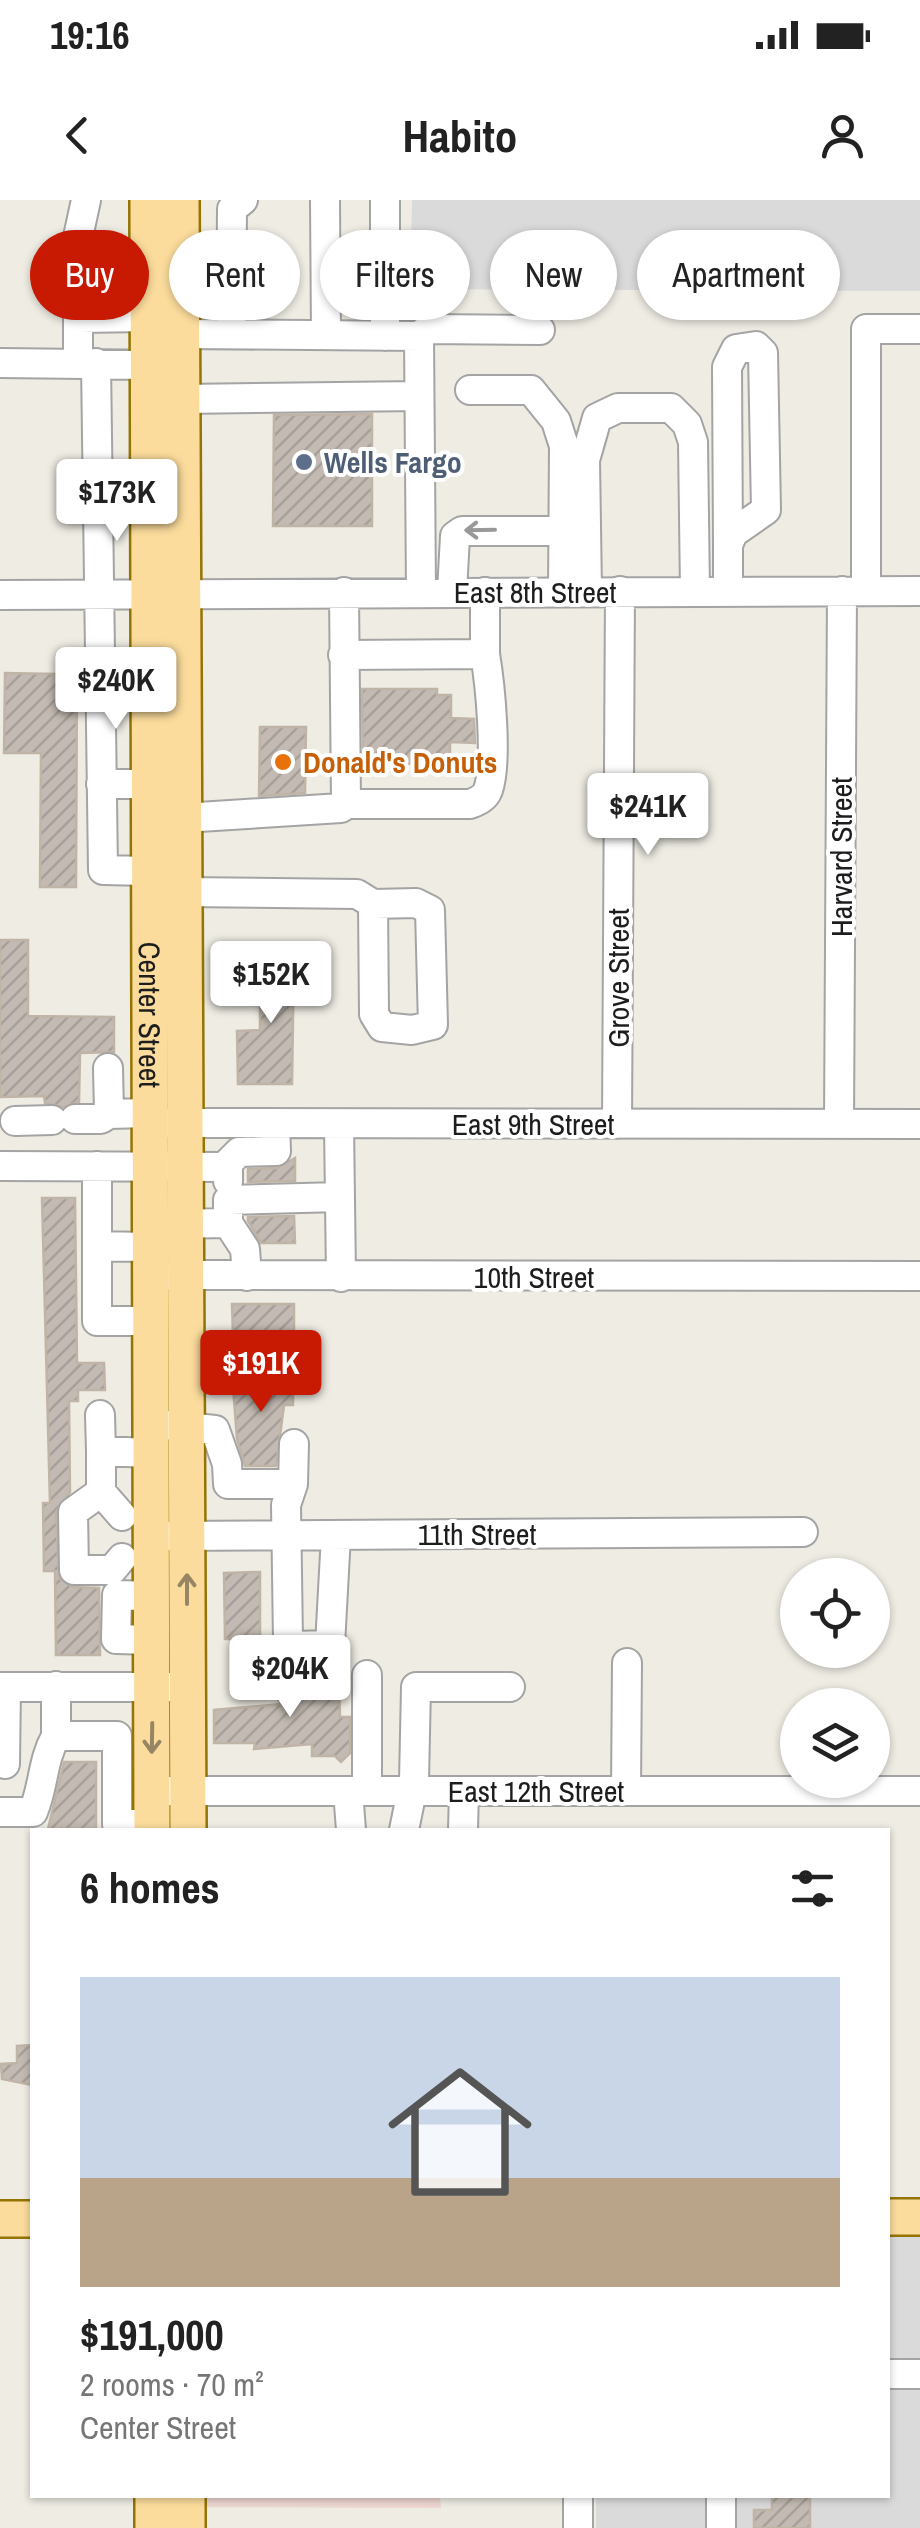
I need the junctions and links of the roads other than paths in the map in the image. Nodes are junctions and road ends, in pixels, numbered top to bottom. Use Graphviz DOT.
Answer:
graph roads {
  1 [pos="86,200"];
  2 [pos="139,200"];
  3 [pos="181,200"];
  4 [pos="242,200"];
  5 [pos="325,200"];
  6 [pos="385,200"];
  7 [pos="148,201"];
  8 [pos="80,230"];
  9 [pos="148,230"];
  10 [pos="149,317"];
  11 [pos="78,320"];
  12 [pos="920,329"];
  13 [pos="540,330"];
  14 [pos="232,334"];
  15 [pos="326,335"];
  16 [pos="385,336"];
  17 [pos="418,336"];
  18 [pos="0,363"];
  19 [pos="87,363"];
  20 [pos="174,365"];
  21 [pos="470,390"];
  22 [pos="419,396"];
  23 [pos="564,531"];
  24 [pos="728,545"];
  25 [pos="695,591"];
  26 [pos="728,591"];
  27 [pos="854,591"];
  28 [pos="920,591"];
  29 [pos="344,592"];
  30 [pos="421,592"];
  31 [pos="452,592"];
  32 [pos="485,592"];
  33 [pos="575,592"];
  34 [pos="620,592"];
  35 [pos="96,594"];
  36 [pos="165,594"];
  37 [pos="0,595"];
  38 [pos="484,654"];
  39 [pos="343,655"];
  40 [pos="101,784"];
  41 [pos="148,784"];
  42 [pos="346,804"];
  43 [pos="183,818"];
  44 [pos="148,871"];
  45 [pos="183,892"];
  46 [pos="374,904"];
  47 [pos="108,1068"];
  48 [pos="109,1114"];
  49 [pos="147,1118"];
  50 [pos="16,1121"];
  51 [pos="183,1123"];
  52 [pos="275,1123"];
  53 [pos="340,1124"];
  54 [pos="617,1124"];
  55 [pos="839,1124"];
  56 [pos="920,1124"];
  57 [pos="0,1166"];
  58 [pos="97,1166"];
  59 [pos="147,1166"];
  60 [pos="183,1166"];
  61 [pos="228,1166"];
  62 [pos="340,1197"];
  63 [pos="228,1212"];
  64 [pos="183,1224"];
  65 [pos="97,1246"];
  66 [pos="147,1249"];
  67 [pos="183,1276"];
  68 [pos="247,1276"];
  69 [pos="341,1276"];
  70 [pos="920,1276"];
  71 [pos="148,1321"];
  72 [pos="100,1416"];
  73 [pos="185,1424"];
  74 [pos="150,1439"];
  75 [pos="294,1444"];
  76 [pos="101,1451"];
  77 [pos="294,1484"];
  78 [pos="101,1492"];
  79 [pos="804,1532"];
  80 [pos="285,1536"];
  81 [pos="336,1536"];
  82 [pos="147,1537"];
  83 [pos="627,1663"];
  84 [pos="367,1675"];
  85 [pos="56,1686"];
  86 [pos="3,1687"];
  87 [pos="170,1687"];
  88 [pos="510,1687"];
  89 [pos="56,1736"];
  90 [pos="4,1764"];
  91 [pos="188,1791"];
  92 [pos="358,1791"];
  93 [pos="409,1791"];
  94 [pos="464,1791"];
  95 [pos="626,1791"];
  96 [pos="920,1792"];
  97 [pos="0,1812"];
  98 [pos="138,1820"];
  99 [pos="188,1828"];
  100 [pos="351,1828"];
  101 [pos="404,1828"];
  102 [pos="462,1828"];
  103 [pos="890,2217"];
  104 [pos="920,2217"];
  105 [pos="0,2219"];
  106 [pos="30,2219"];
  107 [pos="890,2374"];
  108 [pos="920,2374"];
  109 [pos="153,2498"];
  110 [pos="187,2498"];
  111 [pos="578,2498"];
  112 [pos="722,2498"];
  113 [pos="152,2528"];
  114 [pos="186,2528"];
  115 [pos="578,2528"];
  116 [pos="722,2528"];
  1 -- 8 [label="street"];
  2 -- 7 [label="street"];
  3 -- 20 [label="main road, Center Street"];
  4 -- 14 [label="street"];
  5 -- 15 [label="street"];
  6 -- 16 [label="street"];
  7 -- 9 [label="main road, Center Street"];
  10 -- 20 [label="main road, Center Street"];
  11 -- 19 [label="street"];
  12 -- 27 [label="street, Harvard Street"];
  13 -- 17 [label="street"];
  14 -- 15 [label="street"];
  14 -- 20 [label="street"];
  15 -- 16 [label="street"];
  16 -- 17 [label="street"];
  17 -- 22 [label="street"];
  18 -- 19 [label="street"];
  19 -- 20 [label="street"];
  19 -- 35 [label="street"];
  20 -- 22 [label="street"];
  20 -- 36 [label="main road, Center Street"];
  20 -- 36 [label="main road, Center Street"];
  21 -- 23 [label="street"];
  22 -- 30 [label="street"];
  23 -- 31 [label="street, one-way"];
  23 -- 33 [label="street"];
  24 -- 24 [label="street"];
  24 -- 26 [label="street"];
  25 -- 26 [label="street, East 8th Street"];
  25 -- 33 [label="street"];
  25 -- 34 [label="street, East 8th Street"];
  26 -- 27 [label="street, East 8th Street"];
  27 -- 28 [label="street, East 8th Street"];
  27 -- 55 [label="street, Harvard Street"];
  29 -- 30 [label="street, East 8th Street"];
  29 -- 36 [label="street, East 8th Street"];
  29 -- 39 [label="street"];
  30 -- 31 [label="street, East 8th Street"];
  31 -- 32 [label="street, East 8th Street"];
  32 -- 33 [label="street, East 8th Street"];
  32 -- 38 [label="street"];
  33 -- 34 [label="street, East 8th Street"];
  34 -- 54 [label="street, Grove Street"];
  35 -- 36 [label="street, East 8th Street"];
  35 -- 37 [label="street, East 8th Street"];
  35 -- 40 [label="street"];
  36 -- 41 [label="main road, Center Street"];
  36 -- 43 [label="main road, Center Street"];
  38 -- 39 [label="street"];
  38 -- 42 [label="street"];
  39 -- 42 [label="street"];
  40 -- 41 [label="street"];
  40 -- 44 [label="street"];
  41 -- 44 [label="main road, Center Street"];
  42 -- 43 [label="street"];
  43 -- 45 [label="main road, Center Street"];
  44 -- 49 [label="main road, Center Street"];
  45 -- 46 [label="street"];
  45 -- 51 [label="main road, Center Street"];
  46 -- 46 [label="street"];
  47 -- 48 [label="street"];
  48 -- 49 [label="street, East 9th Street"];
  48 -- 50 [label="street, East 9th Street"];
  49 -- 51 [label="street, East 9th Street"];
  49 -- 59 [label="main road, Center Street"];
  51 -- 52 [label="street, East 9th Street"];
  51 -- 60 [label="main road, Center Street"];
  52 -- 53 [label="street, East 9th Street"];
  52 -- 61 [label="street"];
  53 -- 54 [label="street, East 9th Street"];
  53 -- 62 [label="street"];
  54 -- 55 [label="street, East 9th Street"];
  55 -- 56 [label="street, East 9th Street"];
  57 -- 58 [label="street"];
  58 -- 59 [label="street"];
  58 -- 65 [label="street"];
  59 -- 60 [label="street"];
  59 -- 66 [label="main road, Center Street"];
  60 -- 61 [label="street"];
  60 -- 64 [label="main road, Center Street"];
  61 -- 63 [label="street"];
  62 -- 63 [label="street"];
  62 -- 69 [label="street"];
  63 -- 64 [label="street"];
  63 -- 68 [label="street"];
  64 -- 66 [label="street"];
  64 -- 67 [label="main road, Center Street"];
  65 -- 66 [label="street"];
  65 -- 71 [label="street"];
  66 -- 67 [label="street, 10th Street"];
  66 -- 71 [label="main road, Center Street"];
  67 -- 68 [label="street, 10th Street"];
  67 -- 73 [label="main road, Center Street"];
  68 -- 69 [label="street, 10th Street"];
  69 -- 70 [label="street, 10th Street"];
  71 -- 74 [label="main road, Center Street"];
  72 -- 76 [label="street"];
  73 -- 74 [label="street"];
  73 -- 77 [label="street"];
  73 -- 82 [label="main road, Center Street"];
  74 -- 76 [label="street"];
  74 -- 82 [label="main road, Center Street"];
  75 -- 77 [label="street"];
  76 -- 78 [label="street"];
  77 -- 80 [label="street"];
  78 -- 82 [label="street"];
  78 -- 82 [label="street, 11th Street"];
  79 -- 81 [label="street, 11th Street"];
  80 -- 81 [label="street, 11th Street"];
  80 -- 81 [label="street"];
  80 -- 82 [label="street, 11th Street"];
  87 -- 82 [label="main road, Center Street, one-way"];
  82 -- 87 [label="main road, Center Street"];
  83 -- 95 [label="street"];
  84 -- 92 [label="street"];
  85 -- 86 [label="street"];
  85 -- 87 [label="street"];
  85 -- 89 [label="street"];
  86 -- 90 [label="street"];
  87 -- 91 [label="main road, Center Street"];
  87 -- 98 [label="main road, Center Street, one-way"];
  88 -- 93 [label="street"];
  89 -- 97 [label="street"];
  89 -- 98 [label="street"];
  91 -- 92 [label="street, East 12th Street"];
  91 -- 98 [label="street, East 12th Street"];
  91 -- 99 [label="main road, Center Street"];
  92 -- 93 [label="street, East 12th Street"];
  92 -- 100 [label="street"];
  93 -- 94 [label="street, East 12th Street"];
  93 -- 101 [label="street"];
  94 -- 95 [label="street, East 12th Street"];
  94 -- 102 [label="street"];
  95 -- 96 [label="street, East 12th Street"];
  103 -- 104 [label="main road"];
  105 -- 106 [label="main road"];
  107 -- 108 [label="street"];
  109 -- 113 [label="main road"];
  110 -- 114 [label="main road"];
  111 -- 115 [label="street"];
  112 -- 116 [label="street"];
}
